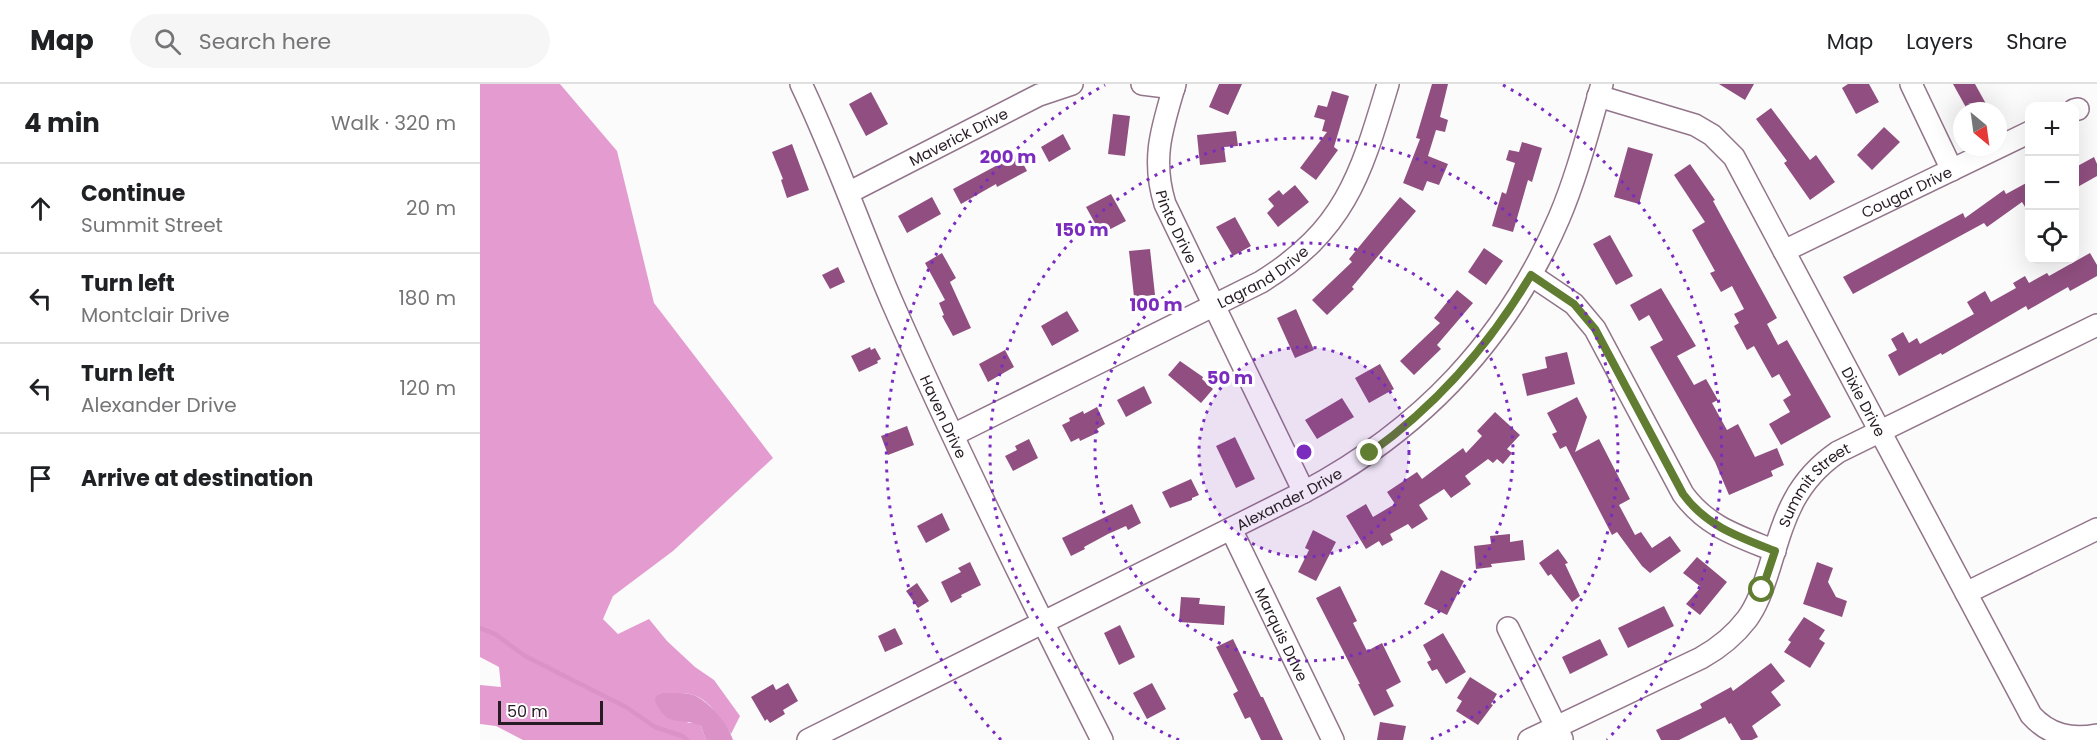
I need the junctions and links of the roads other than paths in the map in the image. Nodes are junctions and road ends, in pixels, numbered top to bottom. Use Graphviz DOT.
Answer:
graph roads {
  1 [pos="801,84"];
  2 [pos="1072,84"];
  3 [pos="1142,84"];
  4 [pos="1388,84"];
  5 [pos="1911,84"];
  6 [pos="1175,86"];
  7 [pos="1600,90"];
  8 [pos="2025,134"];
  9 [pos="1952,170"];
  10 [pos="848,193"];
  11 [pos="1784,251"];
  12 [pos="1531,275"];
  13 [pos="1214,305"];
  14 [pos="2097,325"];
  15 [pos="1881,431"];
  16 [pos="953,435"];
  17 [pos="1304,492"];
  18 [pos="1231,529"];
  19 [pos="2097,529"];
  20 [pos="1775,551"];
  21 [pos="1966,593"];
  22 [pos="1042,622"];
  23 [pos="1508,628"];
  24 [pos="848,731"];
  25 [pos="1559,734"];
  26 [pos="2097,735"];
  27 [pos="808,740"];
  28 [pos="1102,740"];
  29 [pos="1333,740"];
  30 [pos="1529,740"];
  1 -- 10 [label="street, Haven Drive"];
  2 -- 10 [label="street, Maverick Drive"];
  3 -- 6 [label="street"];
  4 -- 13 [label="street, Lagrand Drive"];
  5 -- 9 [label="street"];
  6 -- 13 [label="street, Pinto Drive"];
  7 -- 11 [label="street, Dixie Drive"];
  7 -- 12 [label="street, Alexander Drive"];
  8 -- 9 [label="street, Cougar Drive"];
  9 -- 11 [label="street, Cougar Drive"];
  10 -- 16 [label="street, Haven Drive"];
  11 -- 15 [label="street, Dixie Drive"];
  12 -- 17 [label="street, Alexander Drive"];
  12 -- 20 [label="street"];
  13 -- 16 [label="street, Lagrand Drive"];
  13 -- 17 [label="street, Pinto Drive"];
  14 -- 15 [label="street, Summit Street"];
  15 -- 20 [label="street, Summit Street"];
  15 -- 21 [label="street, Dixie Drive"];
  16 -- 22 [label="street, Haven Drive"];
  17 -- 18 [label="street, Alexander Drive"];
  18 -- 22 [label="street, Alexander Drive"];
  18 -- 29 [label="street, Marquis Drive"];
  19 -- 21 [label="street"];
  20 -- 25 [label="street, Summit Street"];
  21 -- 26 [label="street, Dixie Drive"];
  22 -- 24 [label="street, Alexander Drive"];
  22 -- 28 [label="street, Haven Drive"];
  23 -- 25 [label="street"];
  24 -- 27 [label="street, Alexander Drive"];
  25 -- 30 [label="street, Summit Street"];
}
